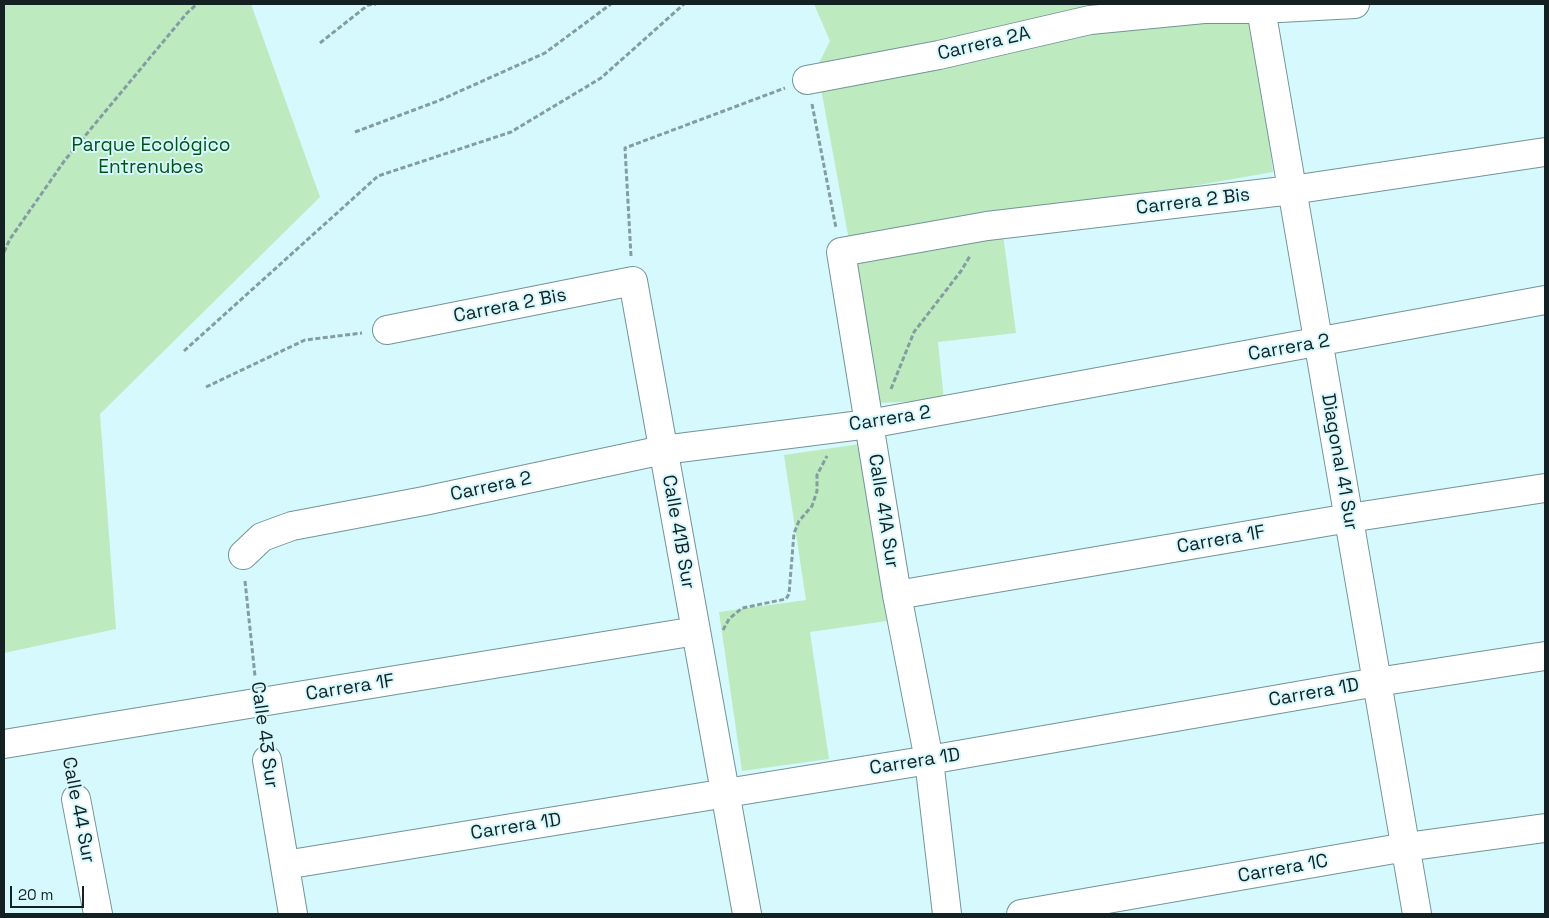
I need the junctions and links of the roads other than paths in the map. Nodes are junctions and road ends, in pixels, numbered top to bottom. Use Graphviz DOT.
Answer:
graph roads {
  1 [pos="1355,4"];
  2 [pos="1261,9"];
  3 [pos="807,80"];
  4 [pos="1545,152"];
  5 [pos="1292,190"];
  6 [pos="841,252"];
  7 [pos="632,281"];
  8 [pos="1545,300"];
  9 [pos="387,330"];
  10 [pos="1318,343"];
  11 [pos="865,424"];
  12 [pos="663,450"];
  13 [pos="1545,488"];
  14 [pos="1349,518"];
  15 [pos="243,555"];
  16 [pos="896,595"];
  17 [pos="696,631"];
  18 [pos="1545,656"];
  19 [pos="1377,682"];
  20 [pos="4,744"];
  21 [pos="267,760"];
  22 [pos="928,760"];
  23 [pos="725,792"];
  24 [pos="76,799"];
  25 [pos="1545,828"];
  26 [pos="1406,847"];
  27 [pos="285,865"];
  28 [pos="98,914"];
  29 [pos="293,914"];
  30 [pos="747,914"];
  31 [pos="947,914"];
  32 [pos="1021,914"];
  33 [pos="1417,914"];
  1 -- 2 [label="street, Carrera 2A"];
  2 -- 3 [label="street, Carrera 2A"];
  2 -- 5 [label="street, Diagonal 41 Sur"];
  4 -- 5 [label="street, Carrera 2 Bis"];
  5 -- 6 [label="street, Carrera 2 Bis"];
  5 -- 10 [label="street, Diagonal 41 Sur"];
  6 -- 11 [label="street, Calle 41A Sur"];
  7 -- 9 [label="street, Carrera 2 Bis"];
  7 -- 12 [label="street, Calle 41B Sur"];
  8 -- 10 [label="street, Carrera 2"];
  10 -- 11 [label="street, Carrera 2"];
  10 -- 14 [label="street, Diagonal 41 Sur"];
  11 -- 12 [label="street, Carrera 2"];
  11 -- 16 [label="street, Calle 41A Sur"];
  12 -- 15 [label="street, Carrera 2"];
  12 -- 17 [label="street, Calle 41B Sur"];
  13 -- 14 [label="street, Carrera 1F"];
  14 -- 16 [label="street, Carrera 1F"];
  14 -- 19 [label="street, Diagonal 41 Sur"];
  16 -- 22 [label="street, Calle 41A Sur"];
  17 -- 20 [label="street, Carrera 1F"];
  17 -- 23 [label="street, Calle 41B Sur"];
  18 -- 19 [label="street, Carrera 1D"];
  19 -- 22 [label="street, Carrera 1D"];
  19 -- 26 [label="street, Diagonal 41 Sur"];
  21 -- 27 [label="street, Calle 43 Sur"];
  22 -- 23 [label="street, Carrera 1D"];
  22 -- 31 [label="street, Calle 41A Sur"];
  23 -- 27 [label="street, Carrera 1D"];
  23 -- 30 [label="street, Calle 41B Sur"];
  24 -- 28 [label="street, Calle 44 Sur"];
  25 -- 26 [label="street, Carrera 1C"];
  26 -- 32 [label="street, Carrera 1C"];
  26 -- 33 [label="street, Diagonal 41 Sur"];
  27 -- 29 [label="street, Calle 43 Sur"];
}
